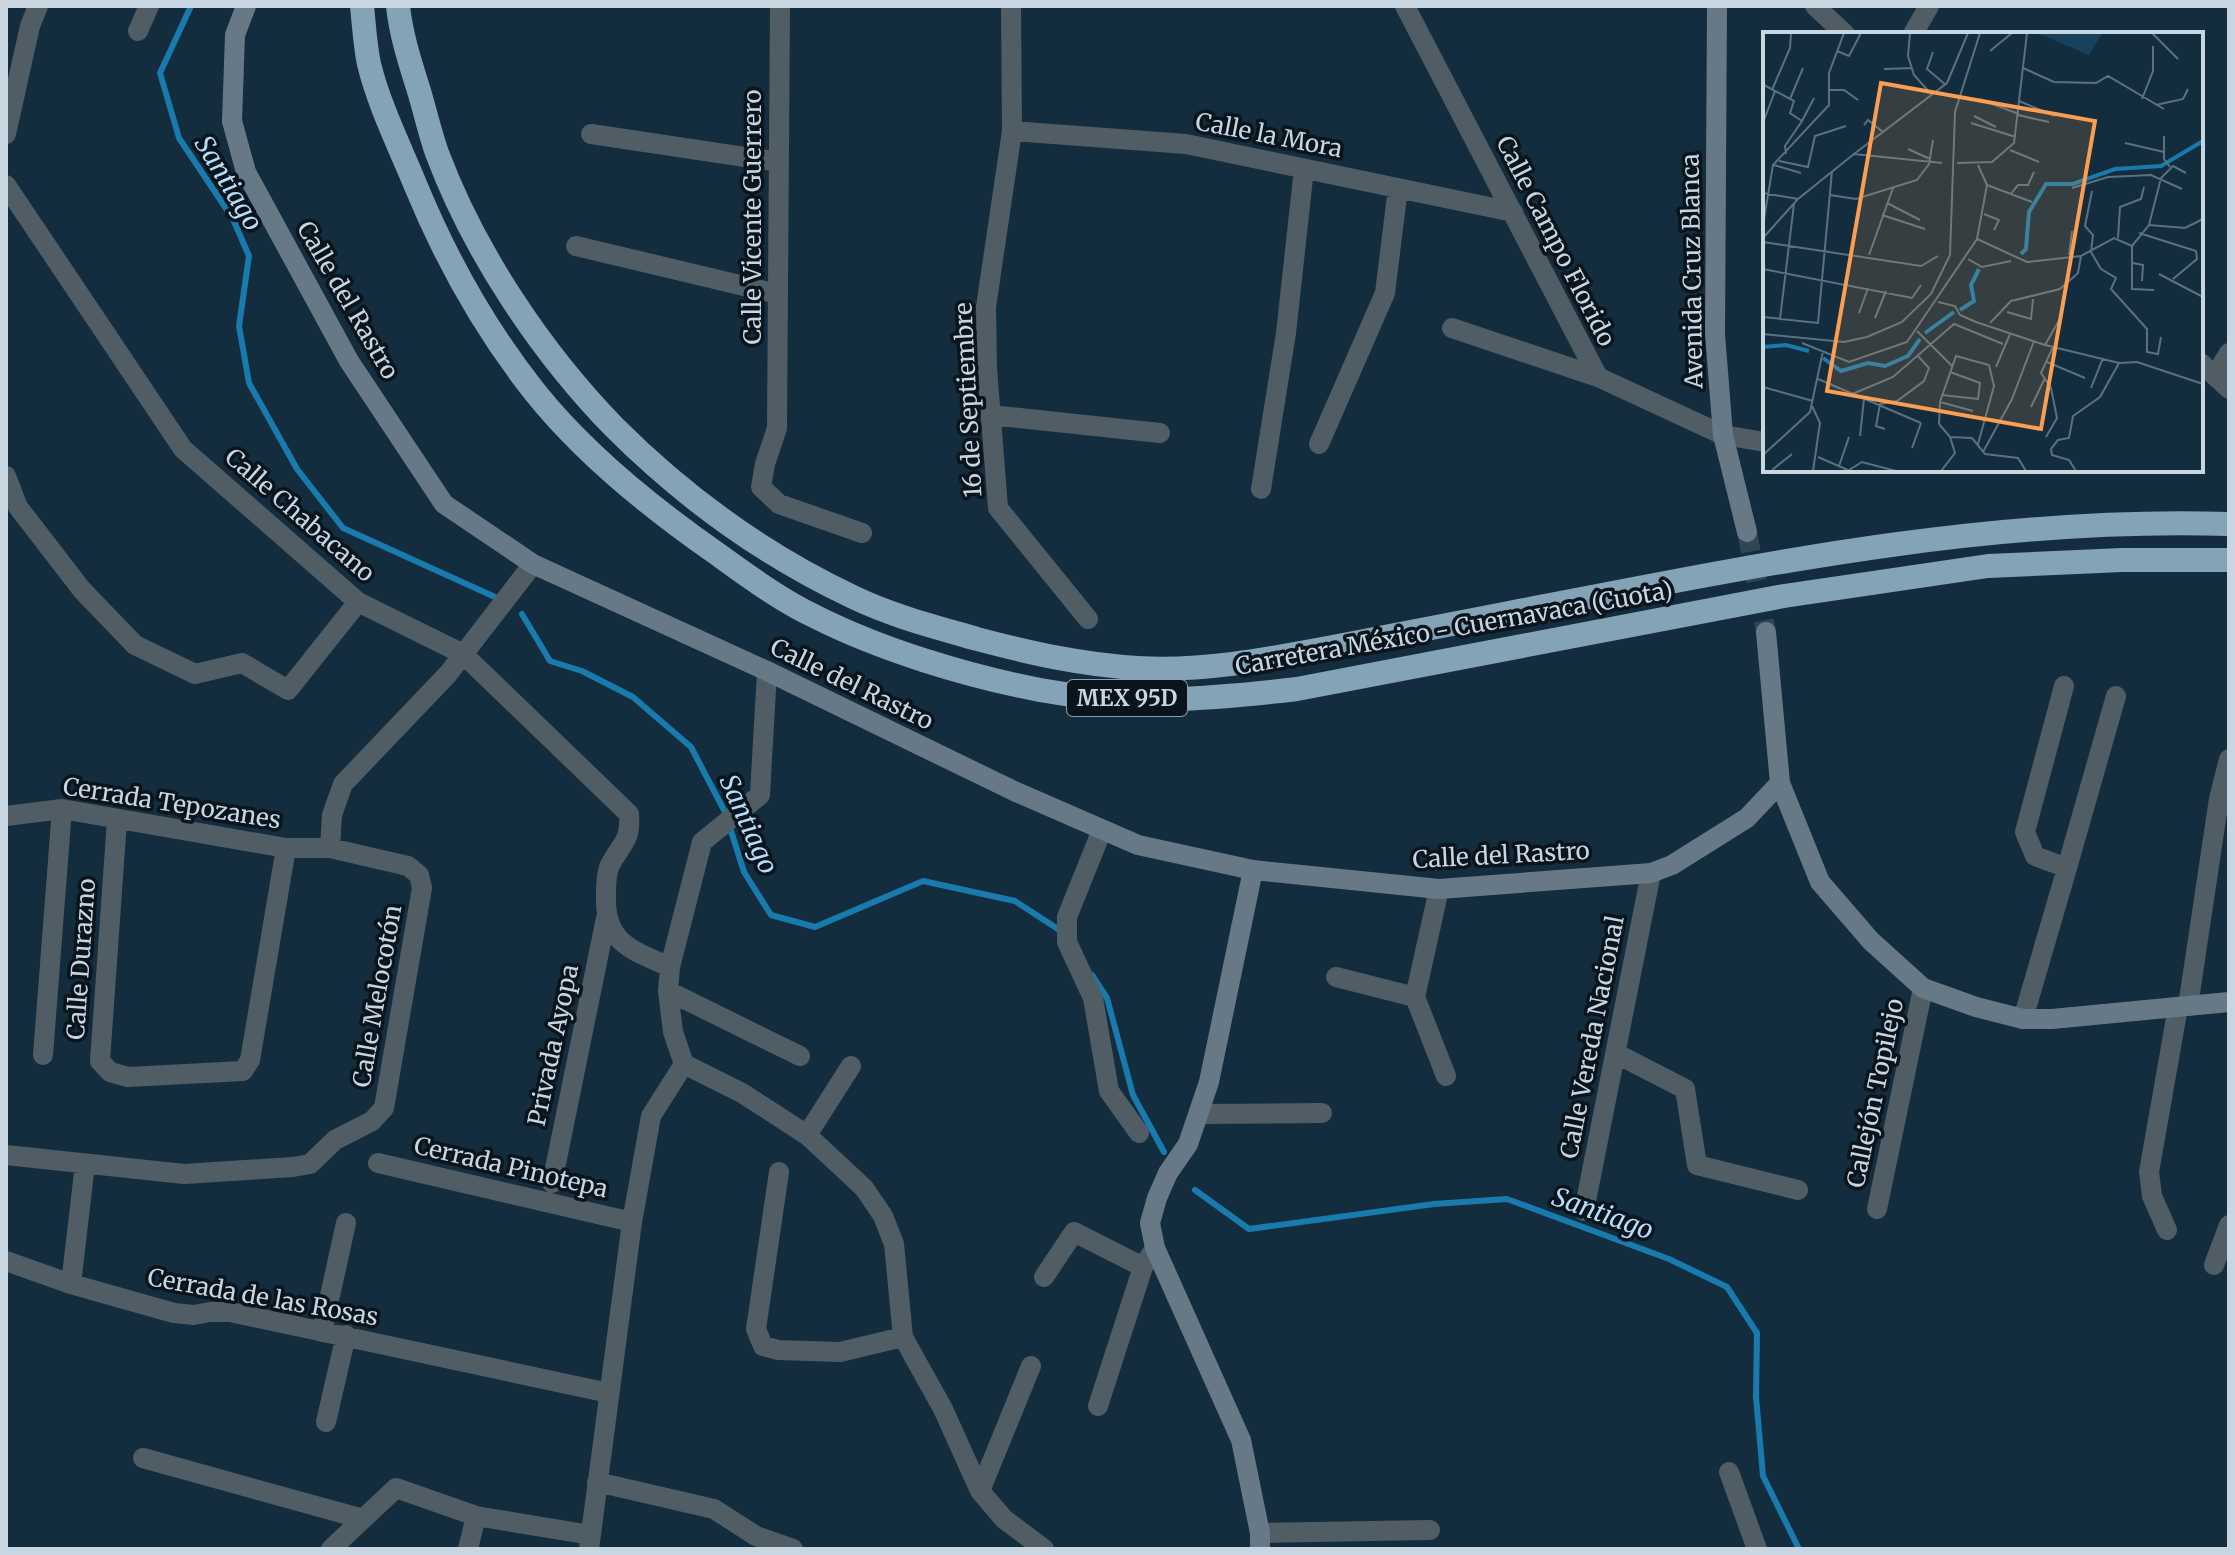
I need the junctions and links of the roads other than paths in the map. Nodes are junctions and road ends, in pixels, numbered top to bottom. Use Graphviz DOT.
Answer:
graph roads {
  1 [pos="38,6"];
  2 [pos="149,6"];
  3 [pos="246,6"];
  4 [pos="362,6"];
  5 [pos="398,6"];
  6 [pos="780,6"];
  7 [pos="1011,6"];
  8 [pos="1405,6"];
  9 [pos="1717,6"];
  10 [pos="1815,6"];
  11 [pos="1929,6"];
  12 [pos="138,31"];
  13 [pos="1843,32"];
  14 [pos="1914,32"];
  15 [pos="1012,131"];
  16 [pos="6,134"];
  17 [pos="591,134"];
  18 [pos="779,162"];
  19 [pos="1304,169"];
  20 [pos="6,185"];
  21 [pos="1398,188"];
  22 [pos="1513,212"];
  23 [pos="576,246"];
  24 [pos="778,294"];
  25 [pos="1452,328"];
  26 [pos="2229,353"];
  27 [pos="2215,376"];
  28 [pos="1598,377"];
  29 [pos="991,415"];
  30 [pos="1160,433"];
  31 [pos="1723,435"];
  32 [pos="1762,442"];
  33 [pos="1319,444"];
  34 [pos="6,476"];
  35 [pos="1261,489"];
  36 [pos="2229,524"];
  37 [pos="1747,532"];
  38 [pos="862,533"];
  39 [pos="2229,560"];
  40 [pos="533,564"];
  41 [pos="358,602"];
  42 [pos="1088,619"];
  43 [pos="1766,632"];
  44 [pos="463,654"];
  45 [pos="767,671"];
  46 [pos="2064,686"];
  47 [pos="2116,696"];
  48 [pos="2229,759"];
  49 [pos="1780,783"];
  50 [pos="62,809"];
  51 [pos="6,816"];
  52 [pos="117,820"];
  53 [pos="1102,830"];
  54 [pos="286,848"];
  55 [pos="330,848"];
  56 [pos="2067,868"];
  57 [pos="1253,870"];
  58 [pos="1651,873"];
  59 [pos="1439,889"];
  60 [pos="606,918"];
  61 [pos="670,967"];
  62 [pos="1336,977"];
  63 [pos="1923,988"];
  64 [pos="668,991"];
  65 [pos="1415,997"];
  66 [pos="2229,1002"];
  67 [pos="2183,1006"];
  68 [pos="2023,1019"];
  69 [pos="1617,1054"];
  70 [pos="43,1055"];
  71 [pos="800,1056"];
  72 [pos="684,1064"];
  73 [pos="851,1066"];
  74 [pos="1446,1076"];
  75 [pos="1322,1113"];
  76 [pos="1200,1114"];
  77 [pos="1139,1133"];
  78 [pos="807,1135"];
  79 [pos="6,1155"];
  80 [pos="378,1163"];
  81 [pos="85,1164"];
  82 [pos="779,1172"];
  83 [pos="552,1183"];
  84 [pos="1798,1190"];
  85 [pos="1877,1209"];
  86 [pos="1584,1211"];
  87 [pos="632,1222"];
  88 [pos="346,1223"];
  89 [pos="2229,1225"];
  90 [pos="2167,1230"];
  91 [pos="1155,1248"];
  92 [pos="6,1261"];
  93 [pos="2214,1265"];
  94 [pos="1143,1267"];
  95 [pos="1044,1277"];
  96 [pos="71,1284"];
  97 [pos="322,1332"];
  98 [pos="346,1335"];
  99 [pos="903,1337"];
  100 [pos="1031,1366"];
  101 [pos="609,1393"];
  102 [pos="1098,1406"];
  103 [pos="326,1422"];
  104 [pos="143,1458"];
  105 [pos="1729,1472"];
  106 [pos="597,1482"];
  107 [pos="980,1491"];
  108 [pos="476,1516"];
  109 [pos="363,1519"];
  110 [pos="1430,1530"];
  111 [pos="1260,1541"];
  112 [pos="590,1542"];
  113 [pos="331,1549"];
  114 [pos="468,1549"];
  115 [pos="793,1549"];
  116 [pos="1044,1549"];
  117 [pos="1757,1549"];
  1 -- 16 [label="street"];
  2 -- 12 [label="street"];
  3 -- 40 [label="main road, Calle del Rastro"];
  4 -- 39 [label="highway, Carretera México - Cuernavaca (Cuota) / MEX 95D"];
  5 -- 36 [label="highway, Carretera México - Cuernavaca (Cuota) / MEX 95D"];
  6 -- 18 [label="street, Calle Vicente Guerrero"];
  7 -- 15 [label="street, 16 de Septiembre"];
  8 -- 22 [label="street, Calle Campo Florido"];
  9 -- 31 [label="main road, Avenida Cruz Blanca"];
  10 -- 13 [label="street"];
  11 -- 14 [label="street"];
  15 -- 19 [label="street, Calle la Mora"];
  15 -- 29 [label="street, 16 de Septiembre"];
  17 -- 18 [label="street"];
  18 -- 24 [label="street, Calle Vicente Guerrero"];
  19 -- 21 [label="street, Calle la Mora"];
  19 -- 35 [label="street"];
  20 -- 41 [label="street, Calle Chabacano"];
  21 -- 22 [label="street, Calle la Mora"];
  21 -- 33 [label="street"];
  22 -- 28 [label="street, Calle Campo Florido"];
  23 -- 24 [label="street"];
  24 -- 38 [label="street, Calle Vicente Guerrero"];
  25 -- 28 [label="street"];
  26 -- 27 [label="street"];
  28 -- 31 [label="street, Calle Campo Florido"];
  29 -- 30 [label="street"];
  29 -- 42 [label="street, 16 de Septiembre"];
  31 -- 32 [label="street, Calle Campo Florido"];
  31 -- 37 [label="main road, Avenida Cruz Blanca"];
  34 -- 41 [label="street"];
  40 -- 44 [label="street"];
  40 -- 45 [label="main road, Calle del Rastro"];
  41 -- 44 [label="street, Calle Chabacano"];
  43 -- 49 [label="main road"];
  44 -- 55 [label="street"];
  44 -- 60 [label="street, Calle Chabacano"];
  45 -- 53 [label="main road, Calle del Rastro"];
  45 -- 61 [label="street"];
  46 -- 56 [label="street"];
  47 -- 56 [label="street"];
  48 -- 67 [label="street"];
  49 -- 58 [label="main road, Calle del Rastro"];
  49 -- 63 [label="main road"];
  50 -- 51 [label="street, Cerrada Tepozanes"];
  50 -- 52 [label="street, Cerrada Tepozanes"];
  50 -- 70 [label="street"];
  52 -- 54 [label="street, Cerrada Tepozanes"];
  52 -- 54 [label="street, Calle Durazno"];
  53 -- 57 [label="main road, Calle del Rastro"];
  53 -- 77 [label="street"];
  54 -- 55 [label="street, Cerrada Tepozanes"];
  55 -- 81 [label="street, Calle Melocotón"];
  56 -- 68 [label="street"];
  57 -- 59 [label="main road, Calle del Rastro"];
  57 -- 76 [label="main road"];
  58 -- 59 [label="main road, Calle del Rastro"];
  58 -- 69 [label="street, Calle Vereda Nacional"];
  59 -- 65 [label="street"];
  60 -- 61 [label="street"];
  60 -- 83 [label="street, Privada Ayopa"];
  61 -- 64 [label="street"];
  62 -- 65 [label="street"];
  63 -- 68 [label="main road"];
  63 -- 85 [label="street, Callejón Topilejo"];
  64 -- 71 [label="street"];
  64 -- 72 [label="street"];
  65 -- 74 [label="street"];
  66 -- 67 [label="main road"];
  67 -- 68 [label="main road"];
  67 -- 90 [label="street"];
  69 -- 84 [label="street"];
  69 -- 86 [label="street, Calle Vereda Nacional"];
  72 -- 78 [label="street"];
  72 -- 87 [label="street"];
  73 -- 78 [label="street"];
  75 -- 76 [label="street"];
  76 -- 91 [label="main road"];
  78 -- 99 [label="street"];
  79 -- 81 [label="street, Calle Melocotón"];
  80 -- 87 [label="street, Cerrada Pinotepa"];
  81 -- 96 [label="street"];
  82 -- 99 [label="street"];
  87 -- 101 [label="street"];
  88 -- 97 [label="street"];
  89 -- 93 [label="street"];
  91 -- 94 [label="street"];
  91 -- 111 [label="main road"];
  92 -- 96 [label="street, Cerrada de las Rosas"];
  94 -- 95 [label="street"];
  94 -- 102 [label="street"];
  96 -- 97 [label="street, Cerrada de las Rosas"];
  97 -- 98 [label="street, Cerrada de las Rosas"];
  98 -- 101 [label="street, Cerrada de las Rosas"];
  98 -- 103 [label="street"];
  99 -- 107 [label="street"];
  100 -- 107 [label="street"];
  101 -- 106 [label="street"];
  104 -- 109 [label="street"];
  105 -- 117 [label="street"];
  106 -- 112 [label="street"];
  106 -- 115 [label="street"];
  107 -- 116 [label="street"];
  108 -- 109 [label="street"];
  108 -- 112 [label="street"];
  108 -- 114 [label="street"];
  109 -- 113 [label="street"];
  110 -- 111 [label="street"];
}
